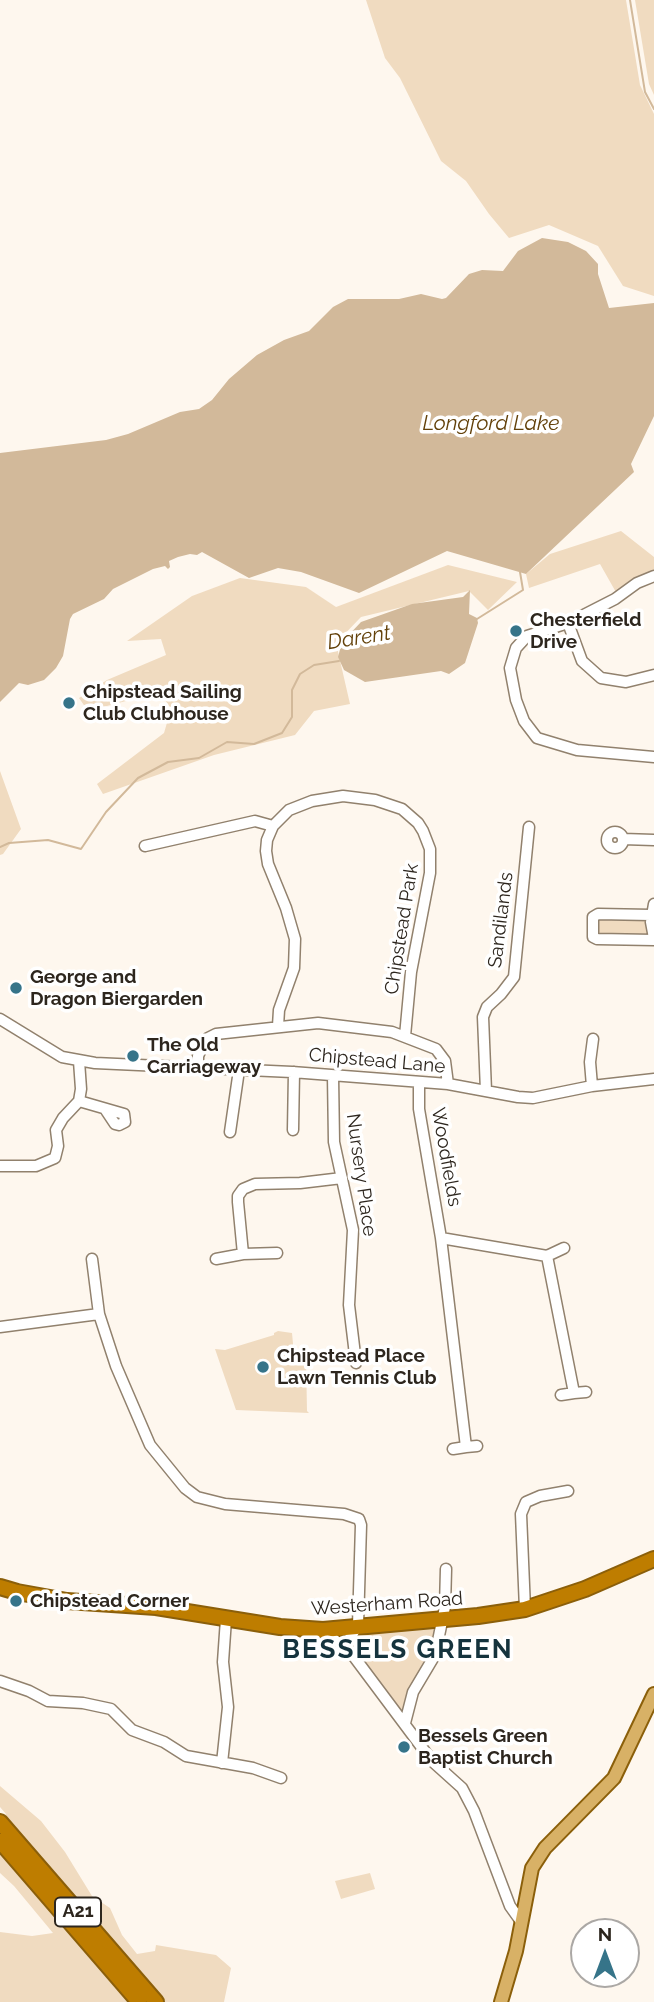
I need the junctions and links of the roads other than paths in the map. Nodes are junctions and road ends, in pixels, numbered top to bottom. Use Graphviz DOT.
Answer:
graph roads {
  1 [pos="654,576"];
  2 [pos="568,623"];
  3 [pos="654,675"];
  4 [pos="654,757"];
  5 [pos="273,826"];
  6 [pos="529,827"];
  7 [pos="624,839"];
  8 [pos="654,840"];
  9 [pos="145,845"];
  10 [pos="652,909"];
  11 [pos="654,939"];
  12 [pos="0,1019"];
  13 [pos="278,1026"];
  14 [pos="405,1036"];
  15 [pos="593,1039"];
  16 [pos="79,1061"];
  17 [pos="198,1068"];
  18 [pos="239,1070"];
  19 [pos="295,1072"];
  20 [pos="333,1076"];
  21 [pos="654,1079"];
  22 [pos="419,1083"];
  23 [pos="448,1084"];
  24 [pos="592,1086"];
  25 [pos="486,1091"];
  26 [pos="79,1101"];
  27 [pos="105,1109"];
  28 [pos="293,1130"];
  29 [pos="230,1132"];
  30 [pos="0,1166"];
  31 [pos="342,1178"];
  32 [pos="441,1238"];
  33 [pos="564,1248"];
  34 [pos="277,1253"];
  35 [pos="243,1254"];
  36 [pos="547,1256"];
  37 [pos="216,1258"];
  38 [pos="92,1259"];
  39 [pos="99,1314"];
  40 [pos="0,1327"];
  41 [pos="356,1363"];
  42 [pos="586,1392"];
  43 [pos="574,1393"];
  44 [pos="561,1395"];
  45 [pos="477,1446"];
  46 [pos="466,1447"];
  47 [pos="453,1449"];
  48 [pos="568,1491"];
  49 [pos="654,1559"];
  50 [pos="446,1569"];
  51 [pos="0,1577"];
  52 [pos="0,1587"];
  53 [pos="31,1594"];
  54 [pos="525,1609"];
  55 [pos="226,1619"];
  56 [pos="443,1619"];
  57 [pos="358,1625"];
  58 [pos="323,1630"];
  59 [pos="345,1646"];
  60 [pos="0,1681"];
  61 [pos="654,1694"];
  62 [pos="405,1723"];
  63 [pos="222,1763"];
  64 [pos="281,1778"];
  65 [pos="0,1822"];
  66 [pos="0,1841"];
  67 [pos="520,1920"];
  68 [pos="139,2002"];
  69 [pos="156,2002"];
  70 [pos="501,2002"];
  1 -- 2 [label="street"];
  2 -- 3 [label="street"];
  2 -- 4 [label="street"];
  5 -- 9 [label="street"];
  5 -- 13 [label="street"];
  5 -- 14 [label="street, Chipstead Park"];
  6 -- 25 [label="street, Sandilands"];
  7 -- 8 [label="street"];
  10 -- 11 [label="street"];
  10 -- 11 [label="street"];
  12 -- 16 [label="street, Chipstead Lane"];
  13 -- 14 [label="street"];
  13 -- 17 [label="street"];
  14 -- 23 [label="street"];
  15 -- 24 [label="street"];
  16 -- 17 [label="street, Chipstead Lane"];
  16 -- 26 [label="street"];
  17 -- 18 [label="street, Chipstead Lane"];
  18 -- 19 [label="street, Chipstead Lane"];
  18 -- 29 [label="street"];
  19 -- 20 [label="street, Chipstead Lane"];
  19 -- 28 [label="street"];
  20 -- 22 [label="street, Chipstead Lane"];
  20 -- 31 [label="street, Nursery Place"];
  21 -- 24 [label="street, Chipstead Lane"];
  22 -- 23 [label="street, Chipstead Lane"];
  22 -- 32 [label="street, Woodfields"];
  23 -- 25 [label="street, Chipstead Lane"];
  24 -- 25 [label="street, Chipstead Lane"];
  26 -- 27 [label="street"];
  26 -- 30 [label="street"];
  31 -- 35 [label="street"];
  31 -- 41 [label="street, Nursery Place"];
  32 -- 36 [label="street"];
  32 -- 46 [label="street, Woodfields"];
  33 -- 36 [label="street"];
  34 -- 35 [label="street"];
  35 -- 37 [label="street"];
  36 -- 43 [label="street"];
  38 -- 39 [label="street"];
  39 -- 40 [label="street"];
  39 -- 57 [label="street"];
  42 -- 43 [label="street"];
  43 -- 44 [label="street"];
  45 -- 46 [label="street"];
  46 -- 47 [label="street"];
  48 -- 54 [label="street"];
  49 -- 54 [label="highway, Westerham Road"];
  50 -- 56 [label="street"];
  51 -- 53 [label="highway, Westerham Road"];
  52 -- 53 [label="highway, Westerham Road"];
  53 -- 55 [label="highway, Westerham Road"];
  54 -- 56 [label="highway, Westerham Road"];
  55 -- 58 [label="highway, Westerham Road"];
  55 -- 63 [label="street"];
  56 -- 57 [label="highway, Westerham Road"];
  56 -- 62 [label="street"];
  57 -- 58 [label="highway, Westerham Road"];
  57 -- 59 [label="street"];
  58 -- 59 [label="street"];
  59 -- 62 [label="street"];
  60 -- 63 [label="street"];
  61 -- 67 [label="main road"];
  62 -- 67 [label="street"];
  63 -- 64 [label="street"];
  65 -- 69 [label="highway, A21"];
  66 -- 68 [label="highway, A21"];
  67 -- 70 [label="main road"];
}
